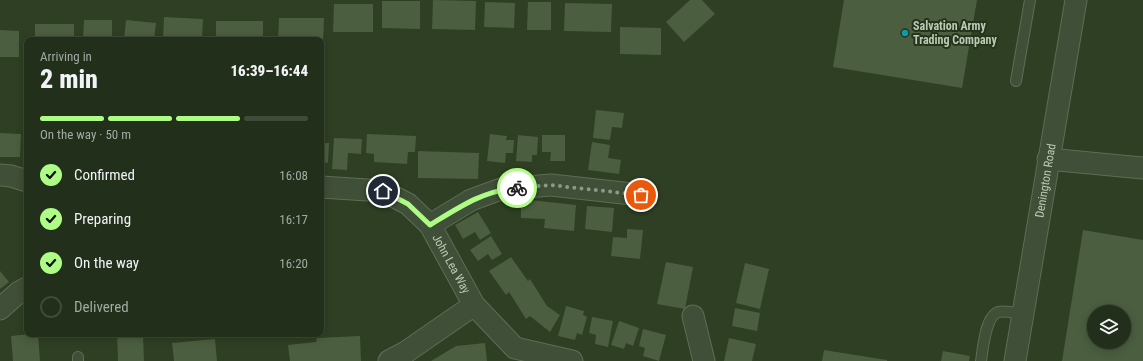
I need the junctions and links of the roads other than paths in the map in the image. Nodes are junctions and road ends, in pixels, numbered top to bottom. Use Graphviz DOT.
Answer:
graph roads {
  1 [pos="1030,0"];
  2 [pos="1076,0"];
  3 [pos="1016,81"];
  4 [pos="1048,159"];
  5 [pos="1143,168"];
  6 [pos="0,175"];
  7 [pos="24,181"];
  8 [pos="324,187"];
  9 [pos="641,195"];
  10 [pos="430,225"];
  11 [pos="24,290"];
  12 [pos="474,305"];
  13 [pos="0,309"];
  14 [pos="1023,314"];
  15 [pos="693,316"];
  16 [pos="389,361"];
  17 [pos="572,361"];
  18 [pos="704,361"];
  19 [pos="981,361"];
  20 [pos="1015,361"];
  1 -- 3 [label="lane"];
  2 -- 4 [label="street, Denington Road"];
  4 -- 5 [label="street"];
  4 -- 14 [label="street, Denington Road"];
  6 -- 7 [label="street"];
  8 -- 10 [label="street, John Lea Way"];
  9 -- 10 [label="street"];
  10 -- 12 [label="street, John Lea Way"];
  11 -- 13 [label="street"];
  12 -- 16 [label="street"];
  12 -- 17 [label="street, John Lea Way"];
  14 -- 19 [label="lane"];
  14 -- 20 [label="street, Denington Road"];
  15 -- 18 [label="street"];
}
